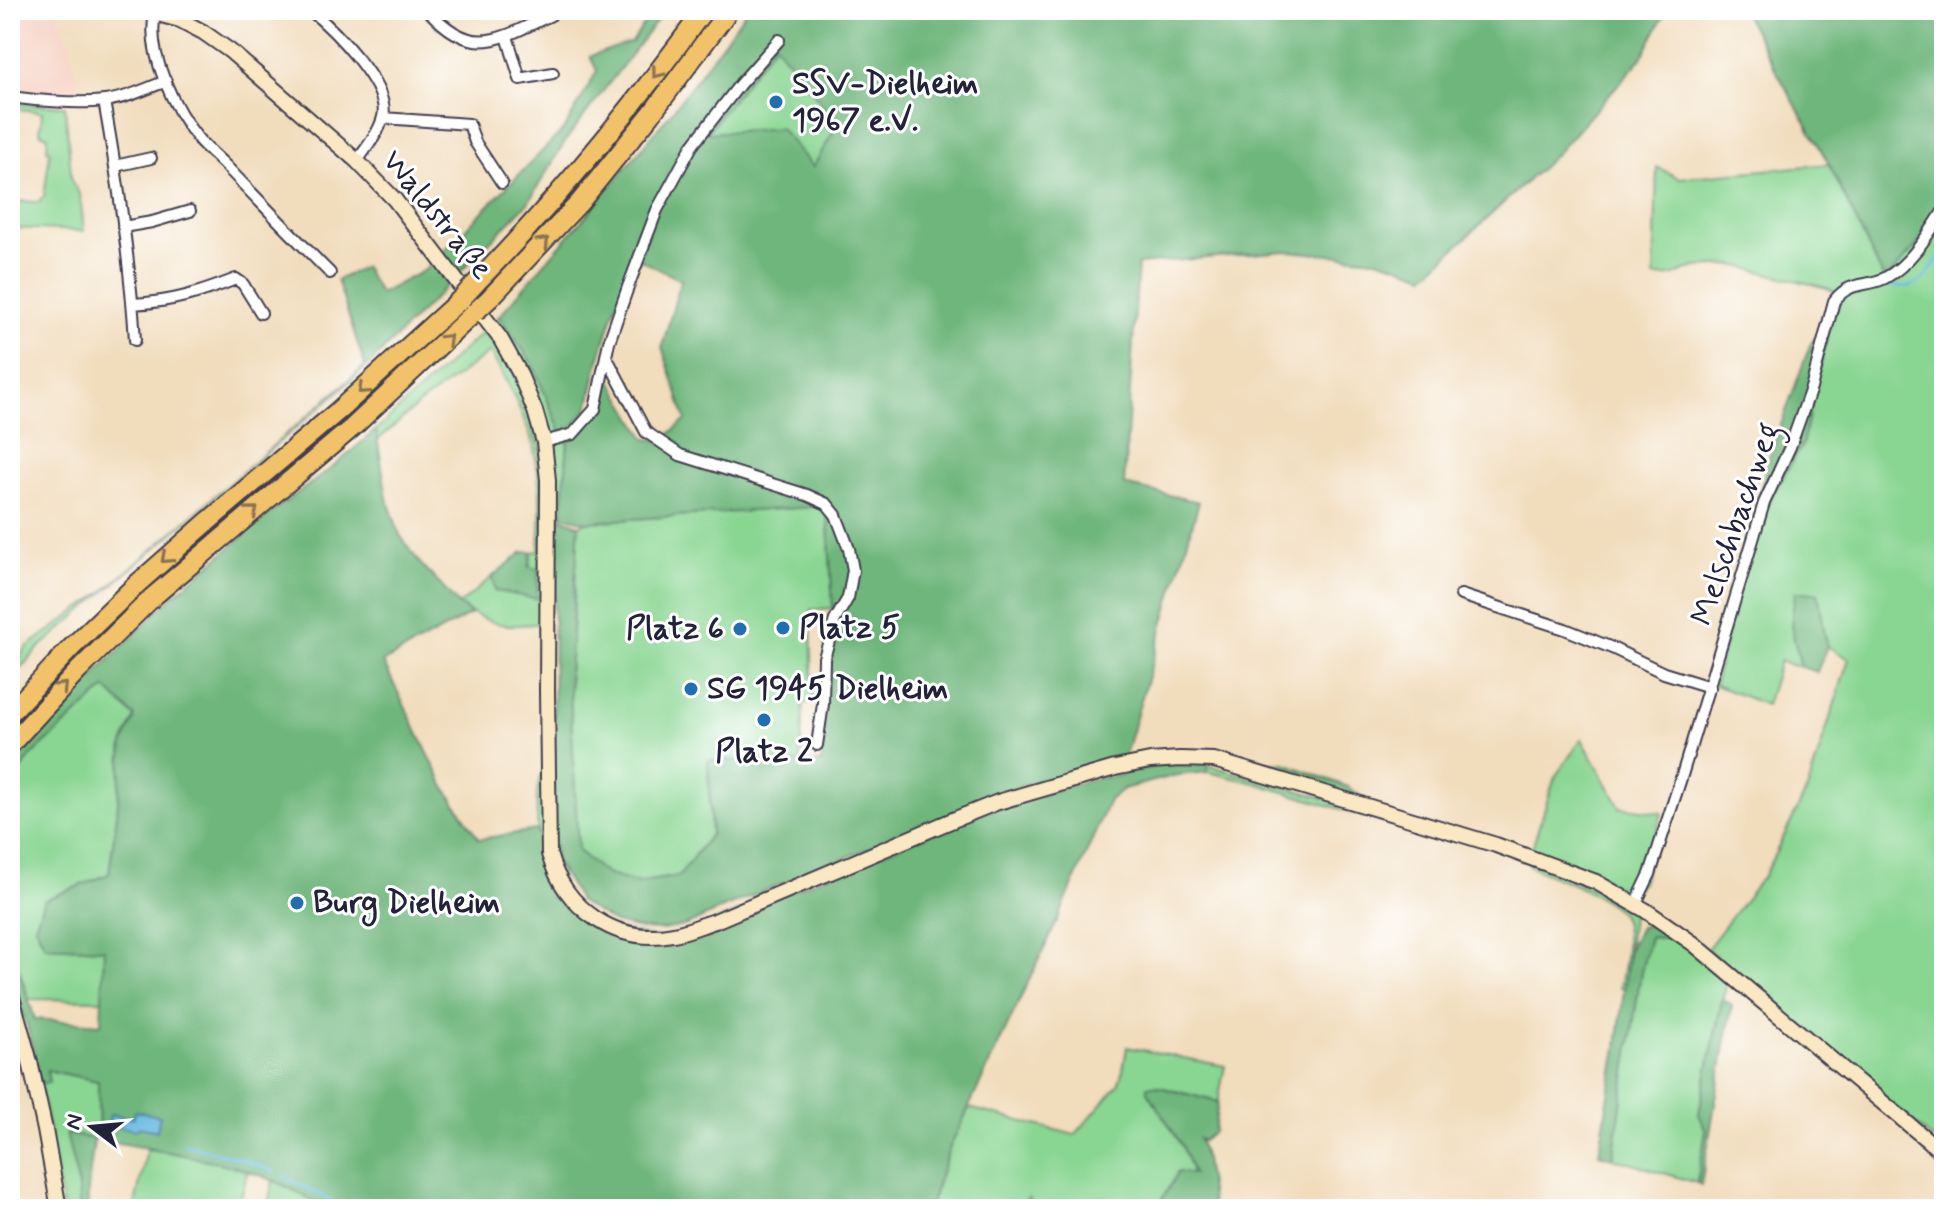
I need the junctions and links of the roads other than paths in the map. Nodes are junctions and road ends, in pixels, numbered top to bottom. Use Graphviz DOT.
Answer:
graph roads {
  1 [pos="310,10"];
  2 [pos="428,10"];
  3 [pos="555,10"];
  4 [pos="704,10"];
  5 [pos="729,10"];
  6 [pos="149,12"];
  7 [pos="184,15"];
  8 [pos="507,36"];
  9 [pos="779,40"];
  10 [pos="553,73"];
  11 [pos="166,81"];
  12 [pos="10,97"];
  13 [pos="104,101"];
  14 [pos="383,118"];
  15 [pos="151,158"];
  16 [pos="357,161"];
  17 [pos="115,166"];
  18 [pos="502,183"];
  19 [pos="1944,210"];
  20 [pos="190,211"];
  21 [pos="123,227"];
  22 [pos="330,273"];
  23 [pos="133,304"];
  24 [pos="261,313"];
  25 [pos="135,340"];
  26 [pos="607,358"];
  27 [pos="544,442"];
  28 [pos="1461,595"];
  29 [pos="1710,687"];
  30 [pos="10,713"];
  31 [pos="10,745"];
  32 [pos="817,745"];
  33 [pos="1635,905"];
  34 [pos="10,990"];
  35 [pos="1944,1154"];
  36 [pos="59,1209"];
  1 -- 14 [label="street"];
  2 -- 8 [label="street"];
  3 -- 8 [label="street"];
  4 -- 30 [label="highway, one-way, bridge"];
  31 -- 5 [label="highway, one-way, bridge"];
  6 -- 7 [label="street, Waldstraße"];
  6 -- 11 [label="street"];
  7 -- 16 [label="street, Waldstraße"];
  8 -- 10 [label="street"];
  9 -- 26 [label="street"];
  11 -- 13 [label="street"];
  11 -- 22 [label="street"];
  12 -- 13 [label="street"];
  13 -- 17 [label="street"];
  14 -- 16 [label="street"];
  14 -- 18 [label="street"];
  15 -- 17 [label="street"];
  16 -- 27 [label="street, Waldstraße"];
  17 -- 21 [label="street"];
  19 -- 29 [label="street, Melschbachweg"];
  20 -- 21 [label="street"];
  21 -- 23 [label="street"];
  23 -- 24 [label="street"];
  23 -- 25 [label="street"];
  26 -- 27 [label="street"];
  26 -- 32 [label="street"];
  27 -- 33 [label="street, Waldstraße"];
  28 -- 29 [label="street"];
  29 -- 33 [label="street, Melschbachweg"];
  33 -- 35 [label="street, Waldstraße"];
  34 -- 36 [label="street"];
}
